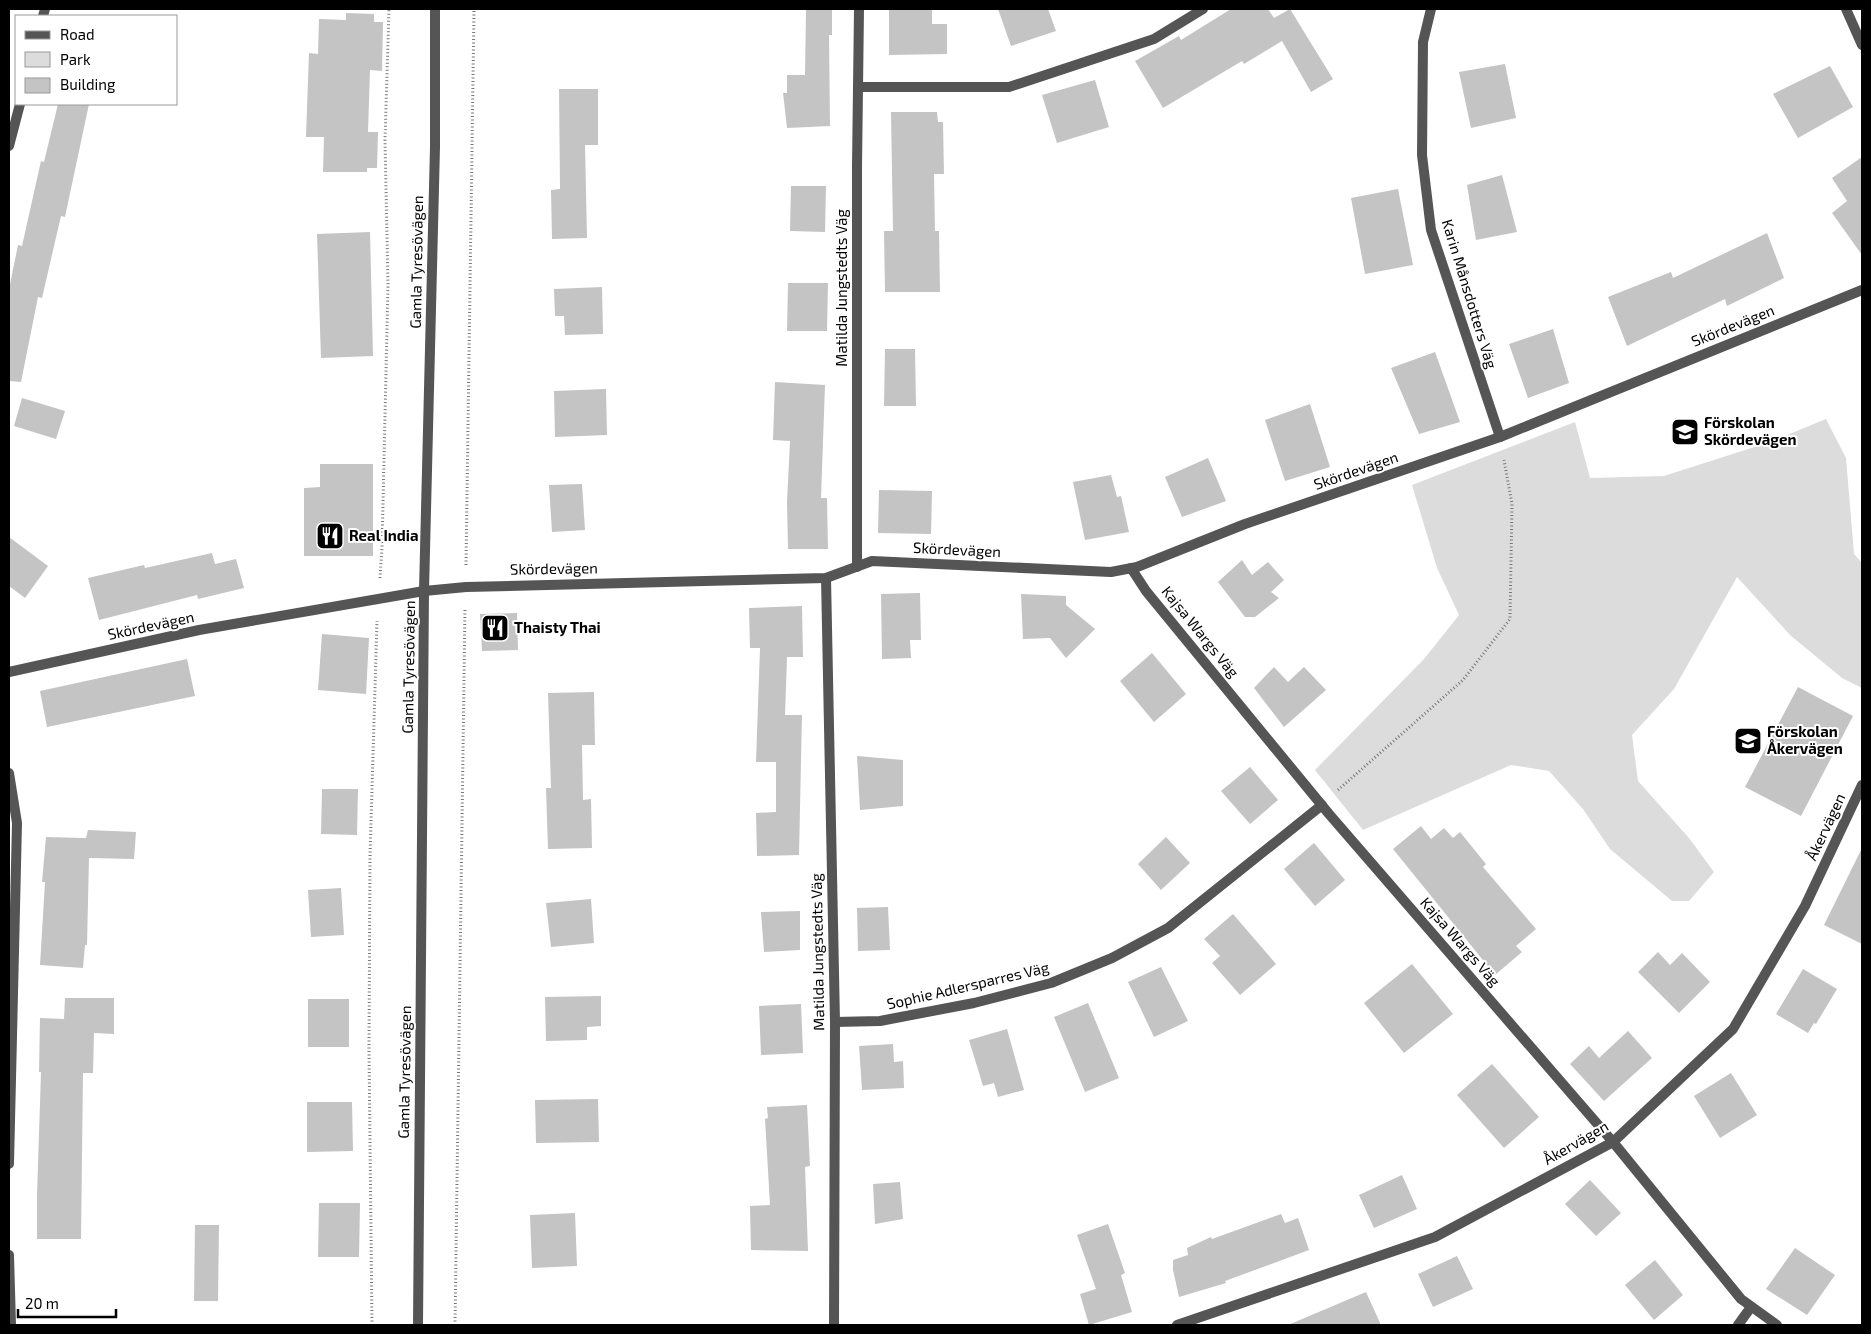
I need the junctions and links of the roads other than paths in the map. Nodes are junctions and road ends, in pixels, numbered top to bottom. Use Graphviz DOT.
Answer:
graph roads {
  1 [pos="434,9"];
  2 [pos="858,9"];
  3 [pos="1202,9"];
  4 [pos="1431,9"];
  5 [pos="1846,9"];
  6 [pos="1862,45"];
  7 [pos="858,86"];
  8 [pos="20,105"];
  9 [pos="9,146"];
  10 [pos="1862,290"];
  11 [pos="1500,437"];
  12 [pos="857,567"];
  13 [pos="1131,568"];
  14 [pos="826,578"];
  15 [pos="424,591"];
  16 [pos="9,672"];
  17 [pos="9,772"];
  18 [pos="1862,785"];
  19 [pos="1322,805"];
  20 [pos="835,1022"];
  21 [pos="1613,1142"];
  22 [pos="9,1164"];
  23 [pos="9,1255"];
  24 [pos="1751,1307"];
  25 [pos="11,1325"];
  26 [pos="418,1325"];
  27 [pos="834,1325"];
  28 [pos="1176,1325"];
  29 [pos="1738,1325"];
  30 [pos="1777,1325"];
  1 -- 15 [label="street, Gamla Tyresövägen"];
  2 -- 7 [label="street, Matilda Jungstedts Väg"];
  3 -- 7 [label="street"];
  4 -- 11 [label="street, Karin Månsdotters Väg"];
  5 -- 6 [label="street"];
  7 -- 12 [label="street, Matilda Jungstedts Väg"];
  8 -- 9 [label="street"];
  10 -- 11 [label="street, Skördevägen"];
  11 -- 13 [label="street, Skördevägen"];
  12 -- 13 [label="street, Skördevägen"];
  12 -- 14 [label="street, Skördevägen"];
  13 -- 19 [label="street, Kajsa Wargs Väg"];
  14 -- 15 [label="street, Skördevägen"];
  14 -- 20 [label="street, Matilda Jungstedts Väg"];
  15 -- 16 [label="street, Skördevägen"];
  15 -- 26 [label="street, Gamla Tyresövägen"];
  17 -- 22 [label="street"];
  18 -- 21 [label="street, Åkervägen"];
  19 -- 20 [label="street, Sophie Adlersparres Väg"];
  19 -- 21 [label="street, Kajsa Wargs Väg"];
  20 -- 27 [label="street, Matilda Jungstedts Väg"];
  21 -- 24 [label="street, Kajsa Wargs Väg"];
  21 -- 28 [label="street, Åkervägen"];
  23 -- 25 [label="street"];
  24 -- 29 [label="street"];
  24 -- 30 [label="street, Kajsa Wargs Väg"];
}
